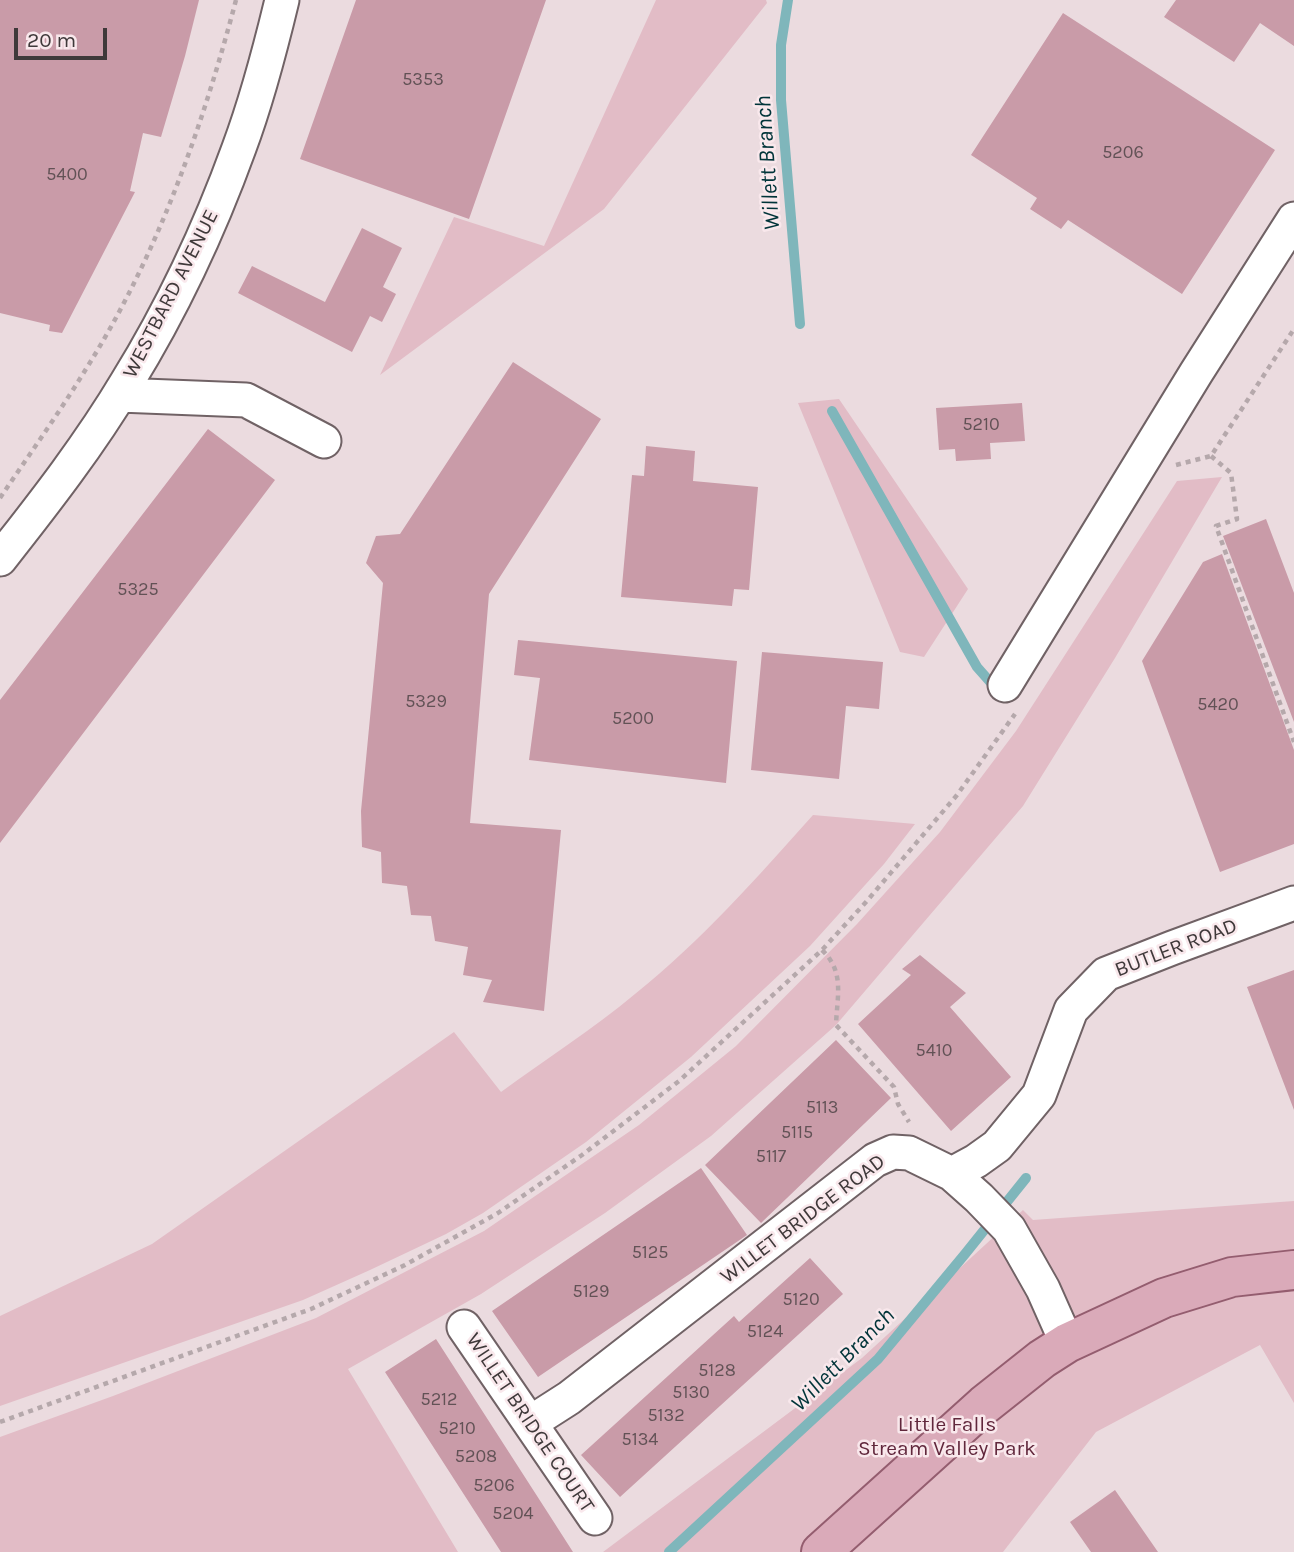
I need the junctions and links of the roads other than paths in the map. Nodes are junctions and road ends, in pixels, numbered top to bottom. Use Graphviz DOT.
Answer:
graph roads {
  1 [pos="282,0"];
  2 [pos="1294,219"];
  3 [pos="119,395"];
  4 [pos="324,441"];
  5 [pos="0,559"];
  6 [pos="1012,697"];
  7 [pos="1294,904"];
  8 [pos="952,1174"];
  9 [pos="1294,1270"];
  10 [pos="464,1327"];
  11 [pos="1067,1343"];
  12 [pos="530,1423"];
  13 [pos="595,1518"];
  14 [pos="821,1552"];
  1 -- 3 [label="street, WESTBARD AVENUE"];
  2 -- 6 [label="street"];
  3 -- 4 [label="street"];
  3 -- 5 [label="street, WESTBARD AVENUE"];
  7 -- 8 [label="street, BUTLER ROAD"];
  8 -- 11 [label="street, WILLET BRIDGE ROAD"];
  8 -- 12 [label="street, WILLET BRIDGE ROAD"];
  9 -- 11 [label="main road"];
  10 -- 12 [label="street, WILLET BRIDGE COURT"];
  11 -- 14 [label="main road"];
  12 -- 13 [label="street, WILLET BRIDGE COURT"];
}
